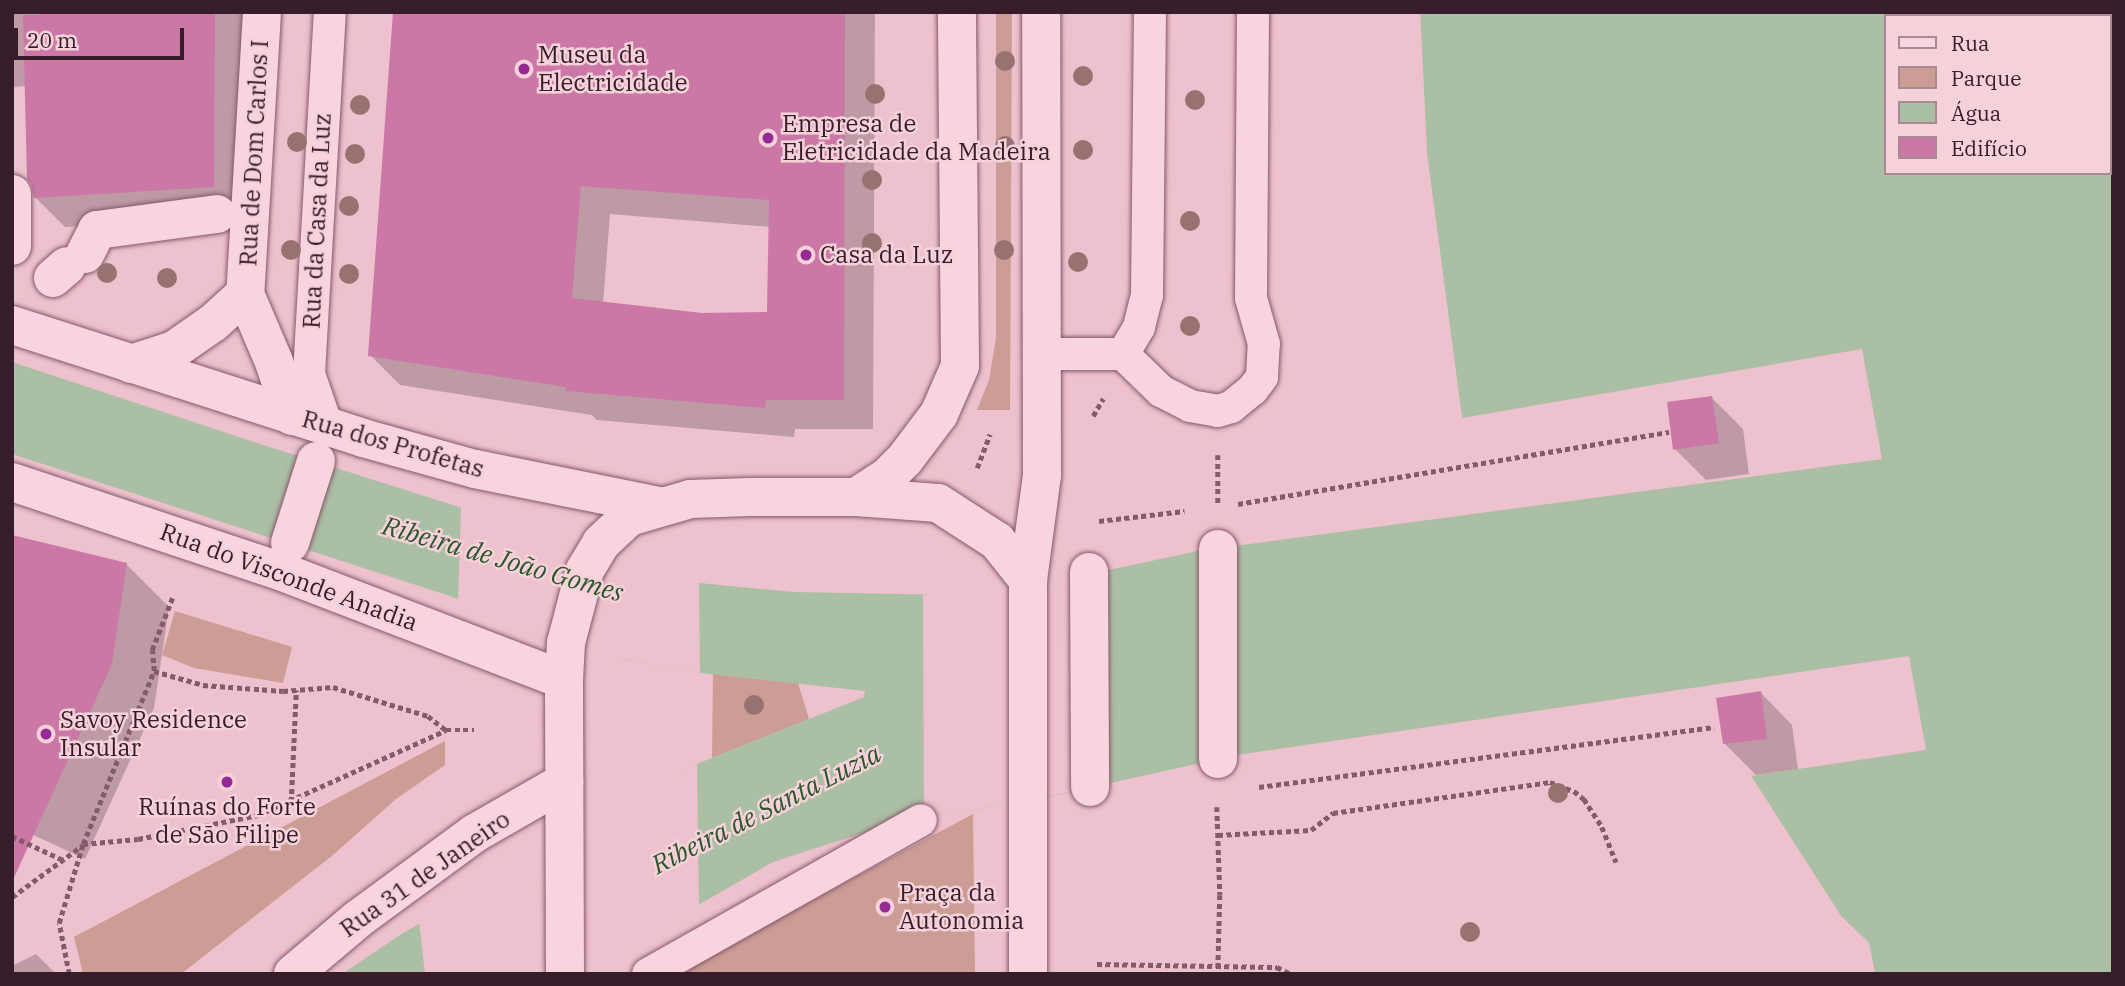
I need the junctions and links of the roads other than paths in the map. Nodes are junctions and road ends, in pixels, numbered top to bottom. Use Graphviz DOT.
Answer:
graph roads {
  1 [pos="262,12"];
  2 [pos="330,12"];
  3 [pos="957,12"];
  4 [pos="1041,12"];
  5 [pos="1150,12"];
  6 [pos="1253,12"];
  7 [pos="12,194"];
  8 [pos="12,206"];
  9 [pos="217,214"];
  10 [pos="12,246"];
  11 [pos="69,266"];
  12 [pos="245,295"];
  13 [pos="12,325"];
  14 [pos="1041,355"];
  15 [pos="1123,355"];
  16 [pos="131,364"];
  17 [pos="292,416"];
  18 [pos="322,444"];
  19 [pos="12,482"];
  20 [pos="856,497"];
  21 [pos="659,506"];
  22 [pos="290,542"];
  23 [pos="1217,549"];
  24 [pos="1089,572"];
  25 [pos="1028,580"];
  26 [pos="565,662"];
  27 [pos="1217,759"];
  28 [pos="564,782"];
  29 [pos="1090,787"];
  30 [pos="920,820"];
  31 [pos="293,974"];
  32 [pos="565,974"];
  33 [pos="648,974"];
  34 [pos="1028,974"];
  1 -- 12 [label="main road, Rua de Dom Carlos I"];
  2 -- 18 [label="lane, Rua da Casa da Luz"];
  3 -- 20 [label="main road"];
  4 -- 14 [label="main road"];
  5 -- 15 [label="lane"];
  6 -- 15 [label="lane"];
  7 -- 8 [label="main road"];
  8 -- 10 [label="main road"];
  9 -- 11 [label="main road"];
  12 -- 16 [label="main road, Rua de Dom Carlos I"];
  12 -- 17 [label="main road, Rua de Dom Carlos I"];
  13 -- 16 [label="main road, Rua dos Profetas"];
  14 -- 15 [label="lane"];
  14 -- 25 [label="main road"];
  16 -- 17 [label="main road, Rua dos Profetas"];
  17 -- 18 [label="main road, Rua dos Profetas"];
  18 -- 21 [label="main road, Rua dos Profetas"];
  18 -- 22 [label="main road"];
  19 -- 26 [label="main road, Rua do Visconde Anadia"];
  20 -- 21 [label="main road"];
  20 -- 25 [label="main road"];
  21 -- 26 [label="main road"];
  23 -- 27 [label="main road"];
  24 -- 29 [label="main road"];
  25 -- 34 [label="main road"];
  26 -- 28 [label="main road"];
  28 -- 31 [label="main road, Rua 31 de Janeiro"];
  28 -- 32 [label="main road"];
  30 -- 33 [label="lane"];
}
